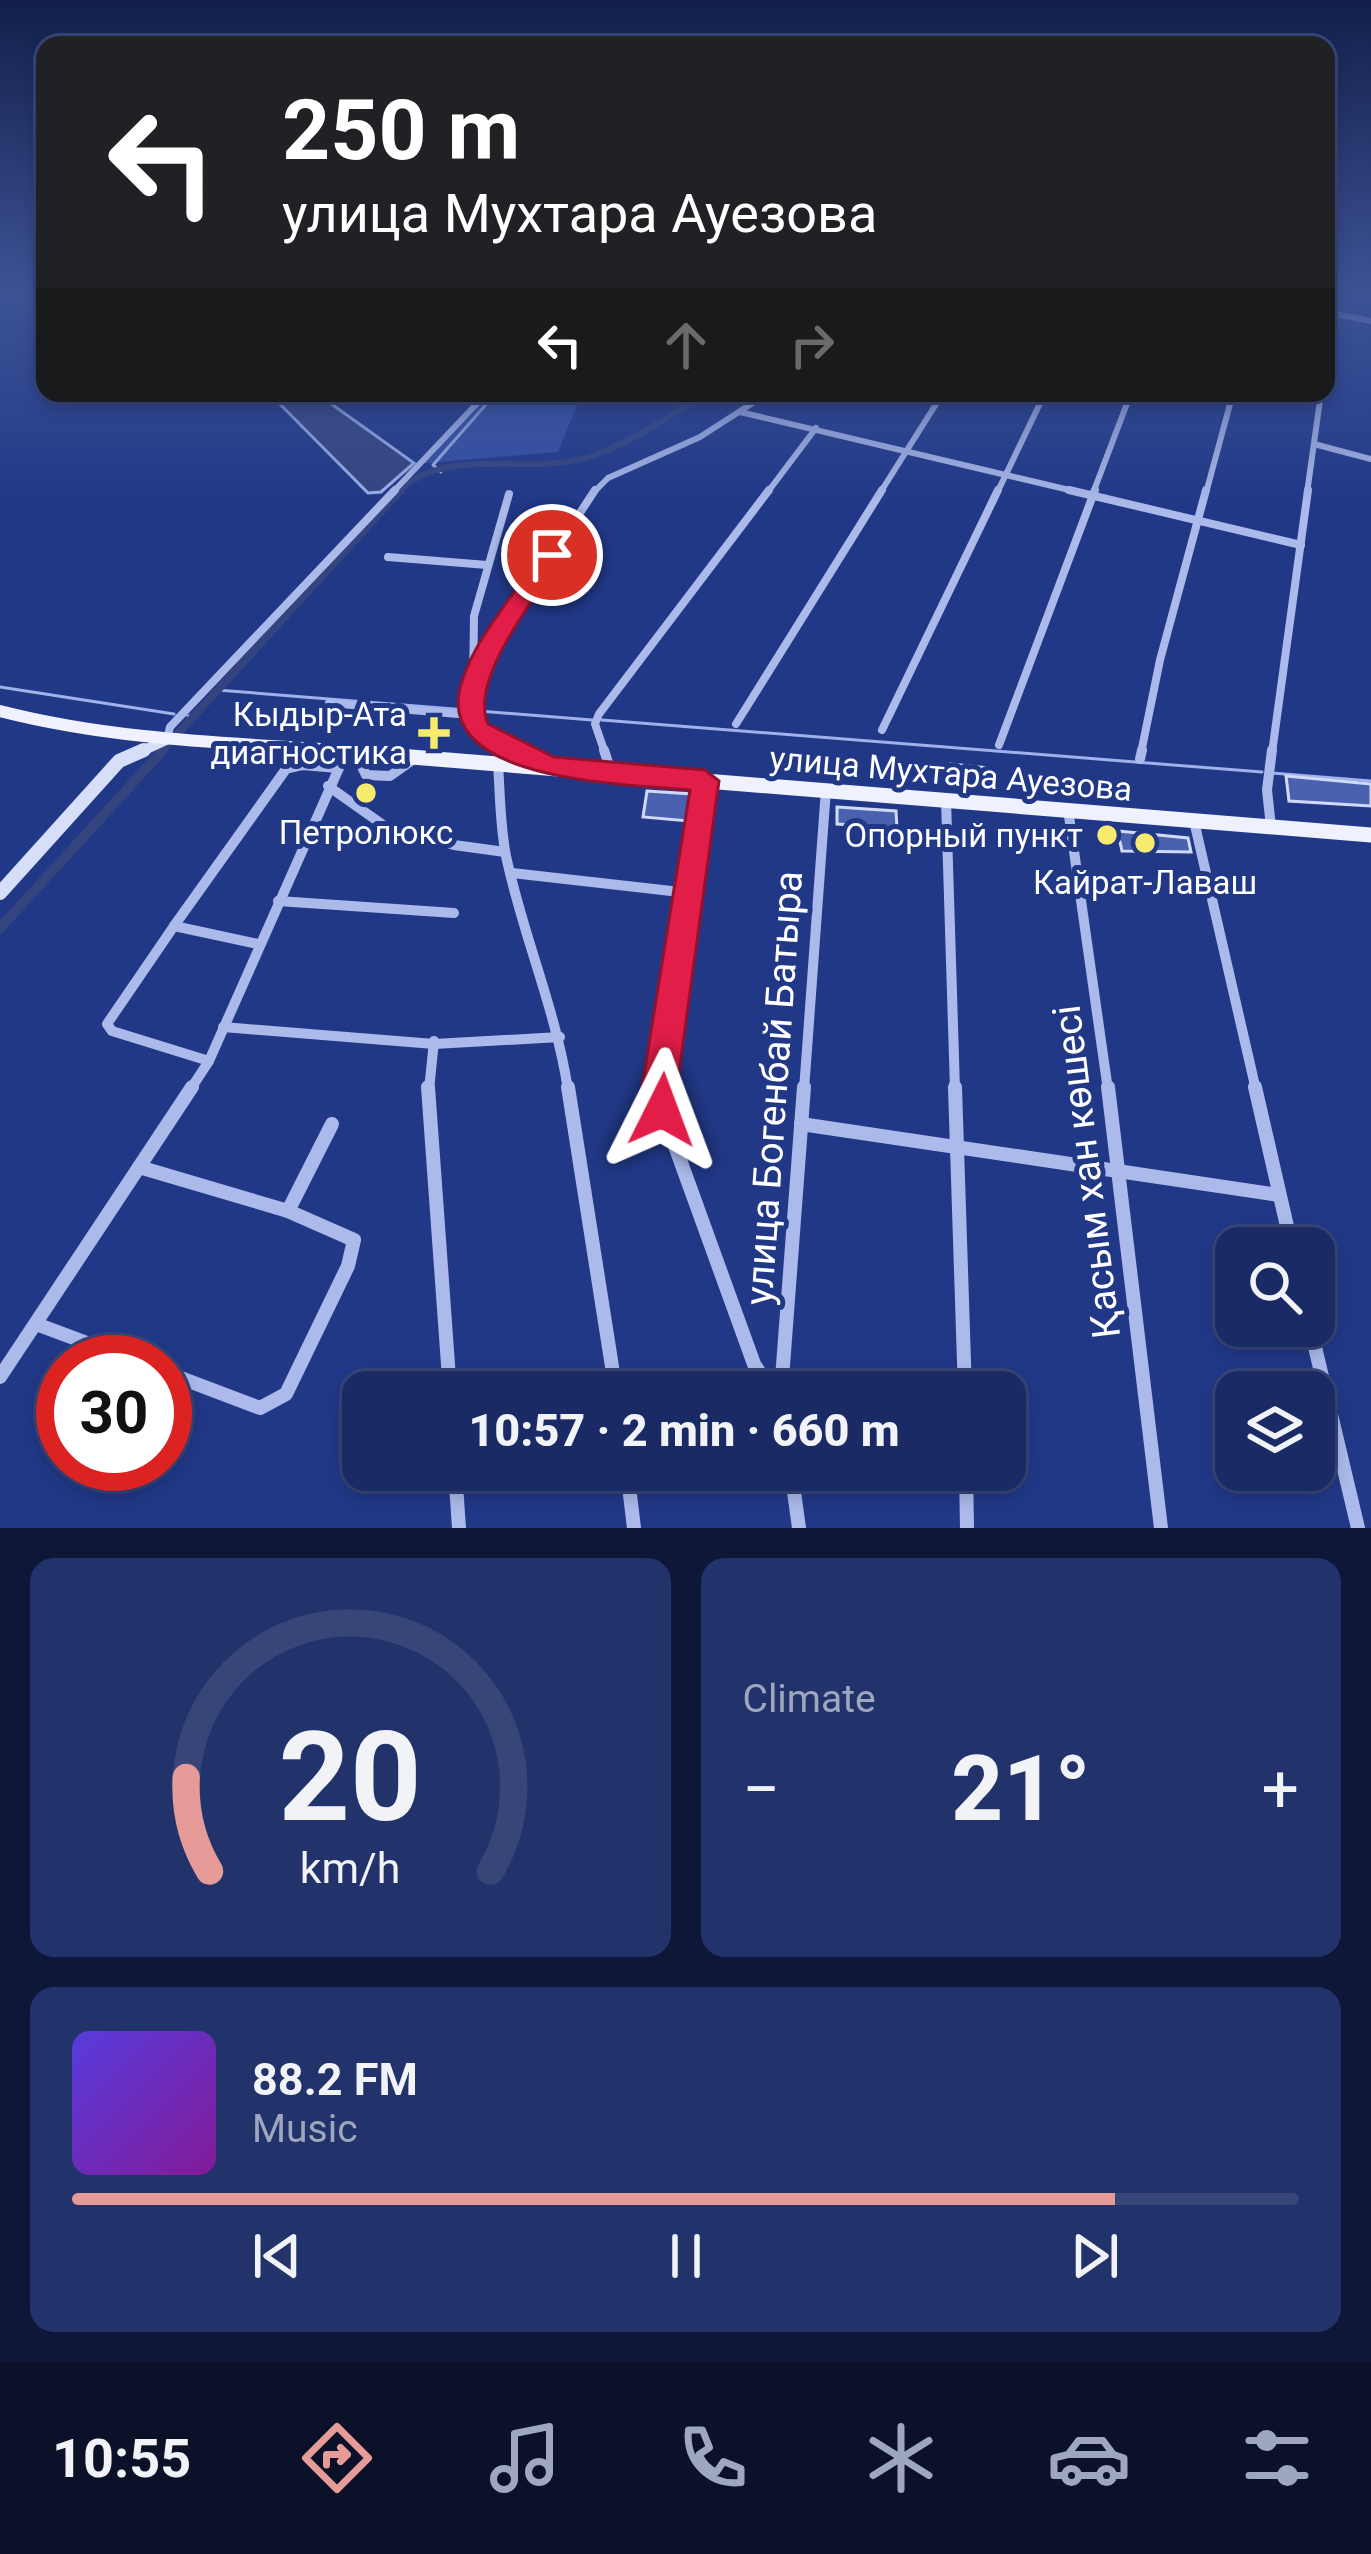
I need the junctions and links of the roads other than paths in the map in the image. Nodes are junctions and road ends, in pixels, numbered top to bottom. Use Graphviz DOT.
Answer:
graph roads {
  1 [pos="478,402"];
  2 [pos="755,402"];
  3 [pos="938,402"];
  4 [pos="1041,402"];
  5 [pos="1127,402"];
  6 [pos="1231,402"];
  7 [pos="1320,402"];
  8 [pos="740,412"];
  9 [pos="816,428"];
  10 [pos="1314,444"];
  11 [pos="908,451"];
  12 [pos="1371,459"];
  13 [pos="1006,472"];
  14 [pos="509,494"];
  15 [pos="1091,495"];
  16 [pos="1197,524"];
  17 [pos="1301,545"];
  18 [pos="388,557"];
  19 [pos="487,565"];
  20 [pos="471,651"];
  21 [pos="488,653"];
  22 [pos="473,686"];
  23 [pos="328,704"];
  24 [pos="0,711"];
  25 [pos="471,712"];
  26 [pos="736,724"];
  27 [pos="882,730"];
  28 [pos="167,740"];
  29 [pos="999,745"];
  30 [pos="350,749"];
  31 [pos="419,756"];
  32 [pos="1140,759"];
  33 [pos="498,763"];
  34 [pos="549,767"];
  35 [pos="337,768"];
  36 [pos="611,772"];
  37 [pos="705,781"];
  38 [pos="328,787"];
  39 [pos="826,789"];
  40 [pos="946,800"];
  41 [pos="1067,808"];
  42 [pos="1193,821"];
  43 [pos="1271,827"];
  44 [pos="1371,835"];
  45 [pos="505,852"];
  46 [pos="512,873"];
  47 [pos="0,893"];
  48 [pos="689,893"];
  49 [pos="278,901"];
  50 [pos="454,914"];
  51 [pos="174,926"];
  52 [pos="259,944"];
  53 [pos="223,1027"];
  54 [pos="560,1037"];
  55 [pos="434,1041"];
  56 [pos="209,1061"];
  57 [pos="332,1124"];
  58 [pos="801,1124"];
  59 [pos="960,1150"];
  60 [pos="140,1167"];
  61 [pos="1116,1172"];
  62 [pos="1279,1196"];
  63 [pos="288,1211"];
  64 [pos="1287,1227"];
  65 [pos="36,1324"];
  66 [pos="66,1335"];
  67 [pos="1316,1347"];
  68 [pos="448,1371"];
  69 [pos="613,1371"];
  70 [pos="760,1371"];
  71 [pos="778,1371"];
  72 [pos="964,1371"];
  73 [pos="0,1377"];
  74 [pos="192,1382"];
  75 [pos="456,1491"];
  76 [pos="630,1491"];
  77 [pos="794,1491"];
  78 [pos="966,1491"];
  79 [pos="1361,1519"];
  80 [pos="459,1528"];
  81 [pos="634,1528"];
  82 [pos="799,1528"];
  83 [pos="967,1528"];
  84 [pos="1161,1528"];
  1 -- 28 [label="street"];
  2 -- 8 [label="street"];
  3 -- 11 [label="street"];
  4 -- 13 [label="street"];
  5 -- 15 [label="street"];
  6 -- 16 [label="street"];
  7 -- 10 [label="street"];
  8 -- 9 [label="street"];
  8 -- 21 [label="street"];
  9 -- 11 [label="street"];
  9 -- 36 [label="street"];
  10 -- 12 [label="street"];
  10 -- 17 [label="street"];
  11 -- 13 [label="street"];
  11 -- 26 [label="street"];
  13 -- 15 [label="street"];
  13 -- 27 [label="street"];
  14 -- 19 [label="street"];
  15 -- 16 [label="street"];
  15 -- 29 [label="street"];
  16 -- 17 [label="street"];
  16 -- 32 [label="street"];
  17 -- 43 [label="street"];
  18 -- 19 [label="street"];
  19 -- 20 [label="street"];
  20 -- 21 [label="street"];
  20 -- 22 [label="street"];
  21 -- 22 [label="street"];
  22 -- 25 [label="street"];
  23 -- 25 [label="street"];
  24 -- 28 [label="main road, улица Мухтара Ауезова"];
  25 -- 34 [label="street"];
  28 -- 30 [label="main road, улица Мухтара Ауезова"];
  28 -- 47 [label="main road"];
  30 -- 31 [label="main road, улица Мухтара Ауезова"];
  30 -- 31 [label="street"];
  30 -- 35 [label="street"];
  31 -- 33 [label="main road, улица Мухтара Ауезова"];
  33 -- 34 [label="main road, улица Мухтара Ауезова"];
  33 -- 45 [label="street"];
  34 -- 36 [label="main road, улица Мухтара Ауезова"];
  35 -- 38 [label="street"];
  35 -- 51 [label="street"];
  36 -- 37 [label="main road, улица Мухтара Ауезова"];
  37 -- 39 [label="main road, улица Мухтара Ауезова"];
  37 -- 48 [label="street"];
  38 -- 45 [label="street"];
  38 -- 49 [label="street"];
  39 -- 40 [label="main road, улица Мухтара Ауезова"];
  39 -- 58 [label="street, улица Богенбай Батыра"];
  40 -- 41 [label="main road, улица Мухтара Ауезова"];
  40 -- 59 [label="street"];
  41 -- 42 [label="main road, улица Мухтара Ауезова"];
  41 -- 61 [label="street, Қасым хан көшесі"];
  42 -- 43 [label="main road, улица Мухтара Ауезова"];
  42 -- 62 [label="street"];
  43 -- 44 [label="main road, улица Мухтара Ауезова"];
  45 -- 46 [label="street"];
  46 -- 48 [label="street"];
  46 -- 54 [label="street"];
  48 -- 70 [label="street"];
  49 -- 50 [label="street"];
  49 -- 52 [label="street"];
  51 -- 52 [label="street"];
  51 -- 56 [label="street"];
  52 -- 53 [label="street"];
  53 -- 55 [label="street"];
  53 -- 56 [label="street"];
  54 -- 55 [label="street"];
  54 -- 69 [label="street"];
  55 -- 68 [label="street"];
  56 -- 60 [label="street"];
  57 -- 63 [label="street"];
  58 -- 59 [label="street"];
  58 -- 71 [label="street, улица Богенбай Батыра"];
  59 -- 61 [label="street"];
  59 -- 72 [label="street"];
  60 -- 63 [label="street"];
  60 -- 65 [label="street"];
  61 -- 62 [label="street"];
  61 -- 84 [label="street, Қасым хан көшесі"];
  62 -- 64 [label="street"];
  63 -- 74 [label="street"];
  65 -- 66 [label="street"];
  65 -- 73 [label="street"];
  67 -- 79 [label="street"];
  75 -- 80 [label="street"];
  76 -- 81 [label="street"];
  77 -- 82 [label="street"];
  78 -- 83 [label="street"];
}
